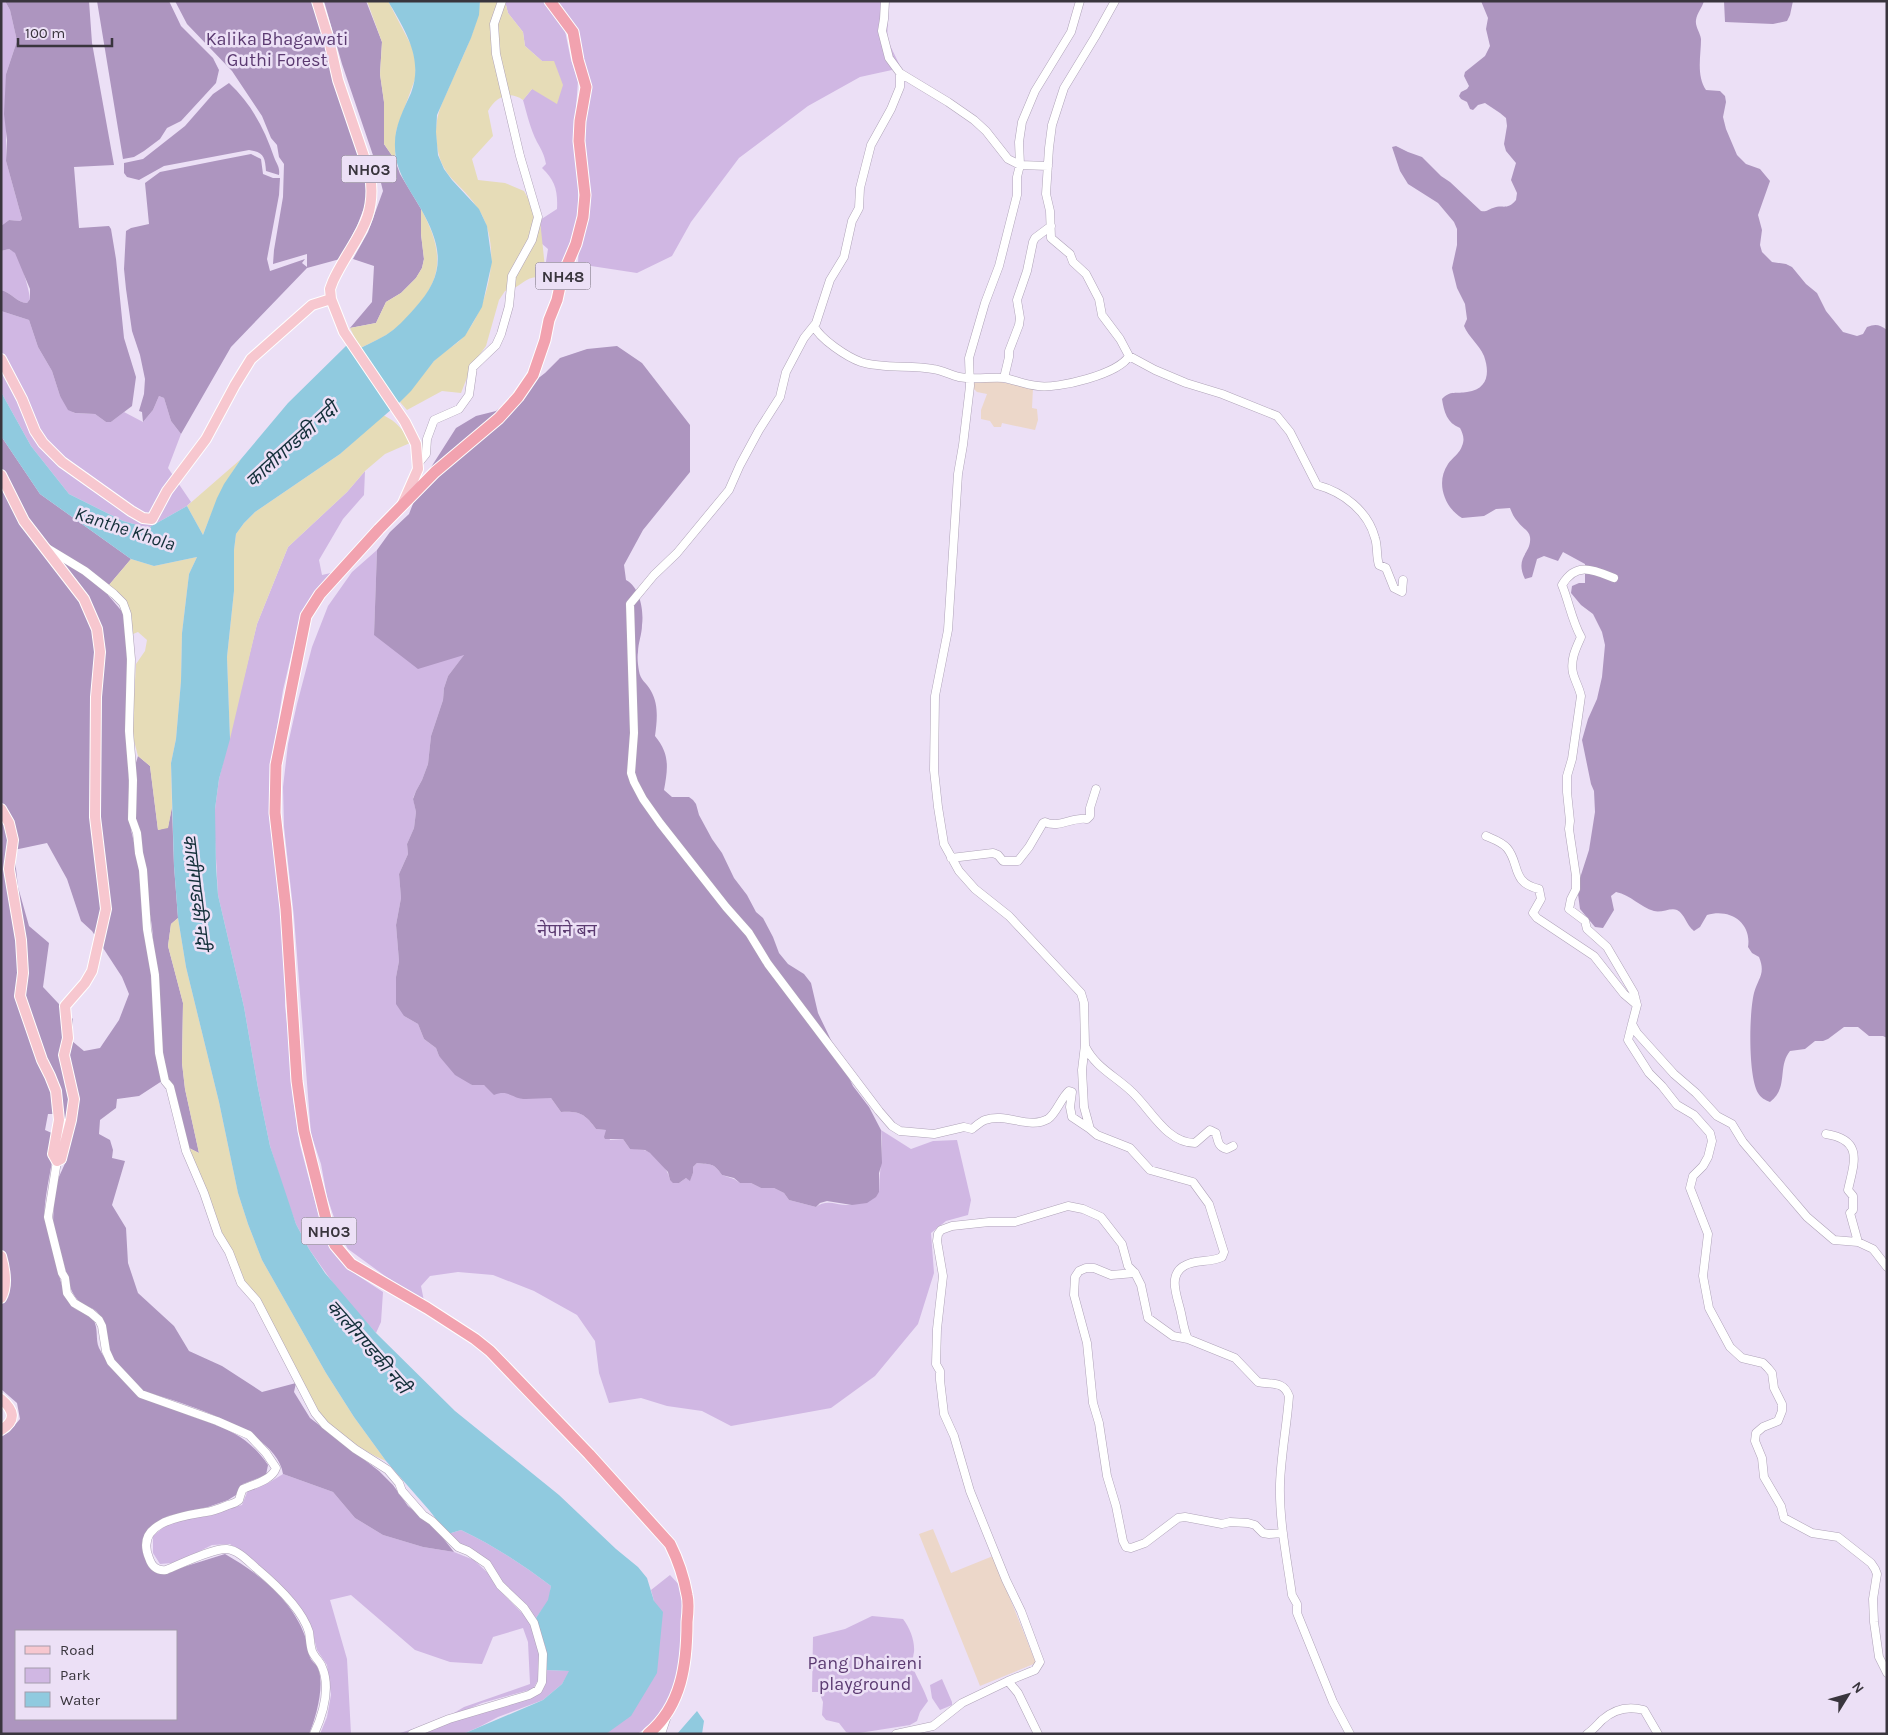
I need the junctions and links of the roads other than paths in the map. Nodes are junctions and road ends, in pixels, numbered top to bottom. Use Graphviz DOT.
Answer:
graph roads {
  1 [pos="317,1"];
  2 [pos="502,1"];
  3 [pos="550,1"];
  4 [pos="885,1"];
  5 [pos="1080,1"];
  6 [pos="1115,1"];
  7 [pos="900,74"];
  8 [pos="1020,165"];
  9 [pos="1048,166"];
  10 [pos="1051,226"];
  11 [pos="331,299"];
  12 [pos="814,326"];
  13 [pos="1129,356"];
  14 [pos="1,359"];
  15 [pos="968,378"];
  16 [pos="1004,378"];
  17 [pos="417,464"];
  18 [pos="1,475"];
  19 [pos="402,506"];
  20 [pos="41,544"];
  21 [pos="1614,578"];
  22 [pos="1403,580"];
  23 [pos="1096,789"];
  24 [pos="1,809"];
  25 [pos="1486,836"];
  26 [pos="951,858"];
  27 [pos="1637,1005"];
  28 [pos="1632,1024"];
  29 [pos="1085,1045"];
  30 [pos="1090,1129"];
  31 [pos="1826,1134"];
  32 [pos="1233,1146"];
  33 [pos="57,1161"];
  34 [pos="1858,1242"];
  35 [pos="1,1256"];
  36 [pos="1887,1266"];
  37 [pos="1135,1273"];
  38 [pos="1,1298"];
  39 [pos="1188,1339"];
  40 [pos="1,1399"];
  41 [pos="1,1430"];
  42 [pos="1283,1533"];
  43 [pos="1887,1673"];
  44 [pos="1008,1681"];
  45 [pos="673,1703"];
  46 [pos="314,1734"];
  47 [pos="412,1734"];
  48 [pos="648,1734"];
  49 [pos="661,1734"];
  50 [pos="896,1734"];
  51 [pos="1038,1734"];
  52 [pos="1350,1734"];
  53 [pos="1587,1734"];
  54 [pos="1658,1734"];
  1 -- 11 [label="main road, NH03"];
  2 -- 17 [label="street"];
  3 -- 19 [label="highway, NH48"];
  4 -- 7 [label="street"];
  5 -- 8 [label="street"];
  6 -- 9 [label="street"];
  7 -- 8 [label="street"];
  7 -- 12 [label="street"];
  8 -- 9 [label="street"];
  8 -- 15 [label="street"];
  9 -- 10 [label="street"];
  10 -- 13 [label="street"];
  10 -- 16 [label="street"];
  11 -- 14 [label="main road"];
  11 -- 17 [label="main road, NH03"];
  12 -- 15 [label="street"];
  12 -- 30 [label="street"];
  13 -- 16 [label="street"];
  13 -- 22 [label="street"];
  15 -- 16 [label="street"];
  15 -- 26 [label="street"];
  17 -- 19 [label="main road, NH03"];
  18 -- 20 [label="main road"];
  19 -- 45 [label="highway, NH03"];
  20 -- 33 [label="main road"];
  20 -- 47 [label="street"];
  21 -- 27 [label="street"];
  23 -- 26 [label="street"];
  24 -- 33 [label="main road"];
  25 -- 27 [label="street"];
  26 -- 29 [label="street"];
  27 -- 28 [label="street"];
  28 -- 34 [label="street"];
  28 -- 43 [label="street"];
  29 -- 30 [label="street"];
  29 -- 32 [label="street"];
  30 -- 39 [label="street"];
  31 -- 34 [label="street"];
  33 -- 46 [label="street"];
  34 -- 36 [label="street"];
  35 -- 38 [label="main road"];
  37 -- 39 [label="street"];
  37 -- 42 [label="street"];
  37 -- 44 [label="street"];
  39 -- 42 [label="street"];
  40 -- 41 [label="main road"];
  42 -- 52 [label="street"];
  44 -- 50 [label="street"];
  44 -- 51 [label="street"];
  45 -- 48 [label="highway, NH03"];
  45 -- 49 [label="street"];
  53 -- 54 [label="street"];
}
